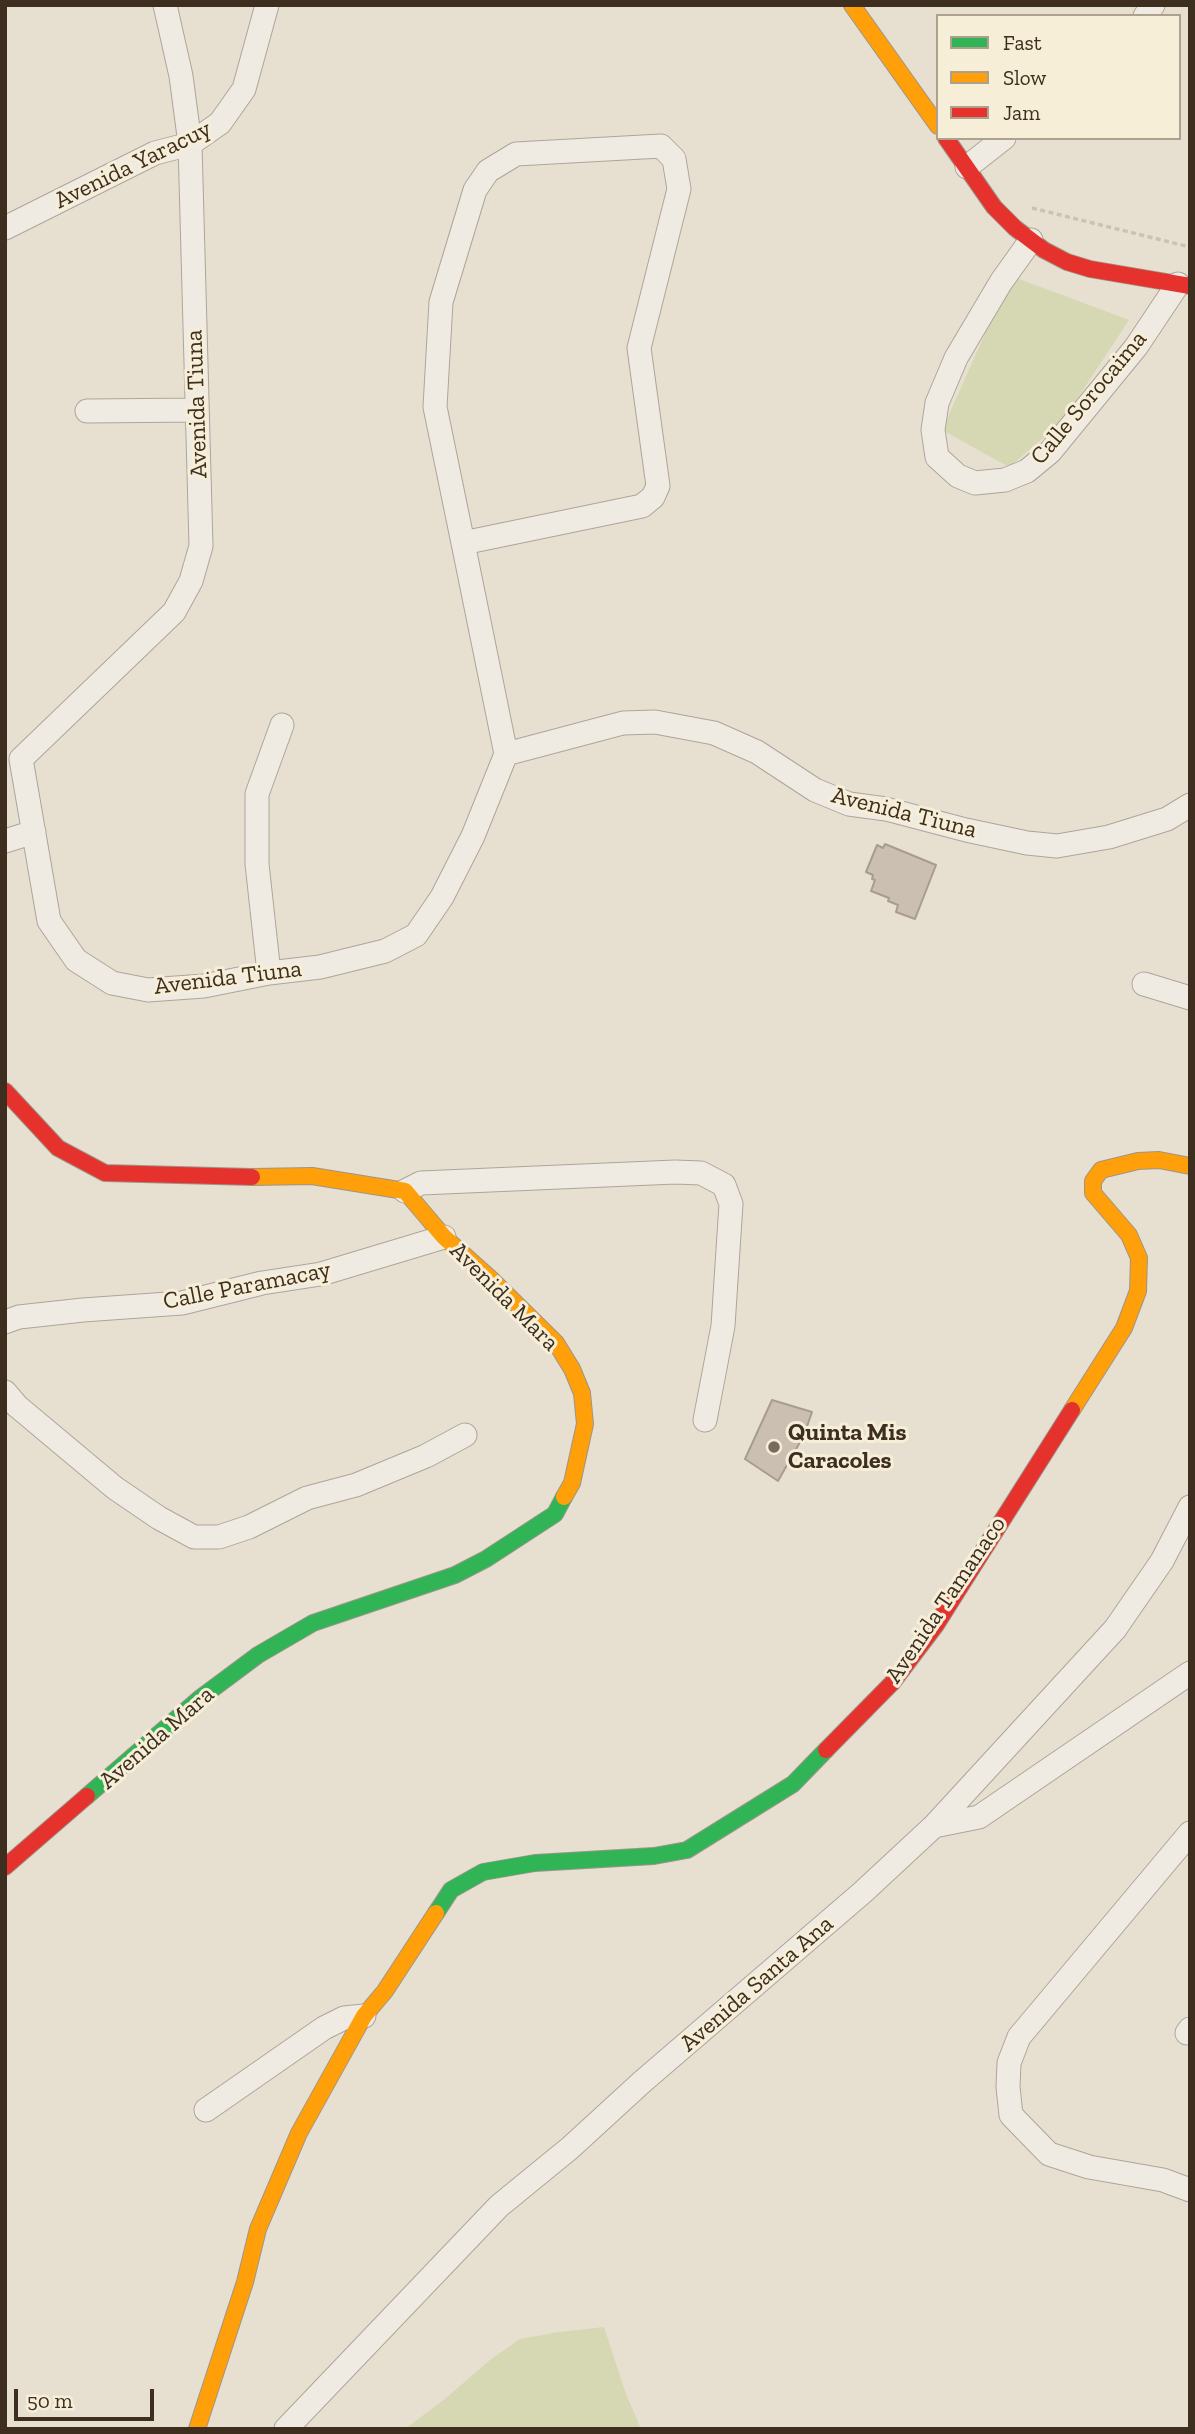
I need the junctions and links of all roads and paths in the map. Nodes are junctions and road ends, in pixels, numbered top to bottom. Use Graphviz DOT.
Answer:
graph roads {
  1 [pos="165,5"];
  2 [pos="267,5"];
  3 [pos="852,5"];
  4 [pos="936,123"];
  5 [pos="947,140"];
  6 [pos="1001,140"];
  7 [pos="190,144"];
  8 [pos="967,167"];
  9 [pos="1032,208"];
  10 [pos="5,228"];
  11 [pos="1031,240"];
  12 [pos="1190,247"];
  13 [pos="1184,285"];
  14 [pos="197,410"];
  15 [pos="87,411"];
  16 [pos="463,543"];
  17 [pos="282,725"];
  18 [pos="506,754"];
  19 [pos="13,757"];
  20 [pos="1190,806"];
  21 [pos="34,832"];
  22 [pos="5,841"];
  23 [pos="269,973"];
  24 [pos="1144,984"];
  25 [pos="1190,998"];
  26 [pos="5,1091"];
  27 [pos="13,1115"];
  28 [pos="1190,1166"];
  29 [pos="405,1191"];
  30 [pos="444,1237"];
  31 [pos="5,1322"];
  32 [pos="5,1392"];
  33 [pos="705,1420"];
  34 [pos="465,1435"];
  35 [pos="1190,1507"];
  36 [pos="1190,1673"];
  37 [pos="934,1825"];
  38 [pos="1190,1833"];
  39 [pos="5,1867"];
  40 [pos="363,2016"];
  41 [pos="206,2110"];
  42 [pos="1190,2189"];
  43 [pos="197,2429"];
  44 [pos="286,2429"];
  1 -- 7 [label="street, Avenida Tiuna"];
  2 -- 7 [label="street, Avenida Yaracuy"];
  3 -- 4 [label="street"];
  5 -- 8 [label="street"];
  6 -- 8 [label="street"];
  7 -- 10 [label="street, Avenida Yaracuy"];
  7 -- 14 [label="street, Avenida Tiuna"];
  8 -- 11 [label="street"];
  9 -- 12 [label="path"];
  11 -- 13 [label="street"];
  11 -- 13 [label="street, Calle Sorocaima"];
  14 -- 15 [label="street"];
  14 -- 19 [label="street, Avenida Tiuna"];
  16 -- 16 [label="street"];
  16 -- 18 [label="street"];
  17 -- 23 [label="street"];
  18 -- 20 [label="street, Avenida Tiuna"];
  18 -- 23 [label="street, Avenida Tiuna"];
  19 -- 21 [label="street, Avenida Tiuna"];
  21 -- 22 [label="street"];
  21 -- 23 [label="street, Avenida Tiuna"];
  24 -- 25 [label="street"];
  26 -- 27 [label="street"];
  27 -- 29 [label="street"];
  28 -- 40 [label="street, Avenida Tamanaco"];
  29 -- 30 [label="street, Avenida Mara"];
  29 -- 33 [label="street"];
  30 -- 31 [label="street, Calle Paramacay"];
  30 -- 39 [label="street, Avenida Mara"];
  32 -- 34 [label="street"];
  35 -- 37 [label="street, Avenida Santa Ana"];
  36 -- 37 [label="street"];
  37 -- 44 [label="street, Avenida Santa Ana"];
  38 -- 42 [label="street"];
  40 -- 41 [label="street"];
  40 -- 43 [label="street, Avenida Tamanaco"];
}
